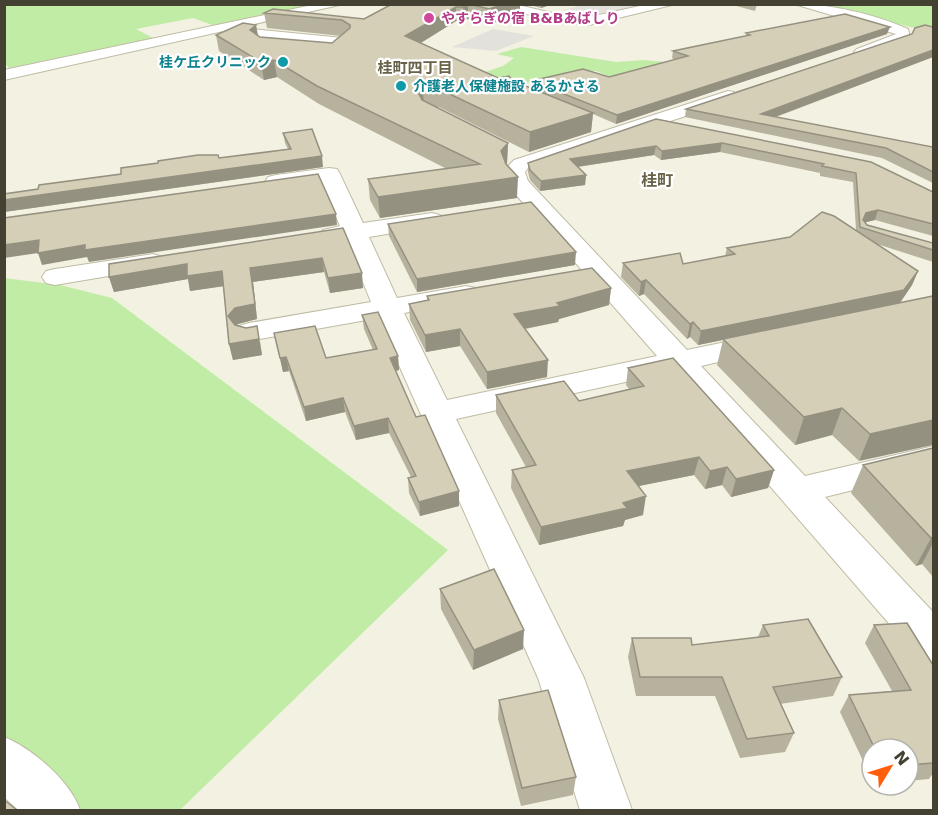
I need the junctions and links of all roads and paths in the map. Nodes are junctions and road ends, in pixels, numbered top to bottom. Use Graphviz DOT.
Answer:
graph roads {
  1 [pos="338,4"];
  2 [pos="494,4"];
  3 [pos="670,4"];
  4 [pos="800,4"];
  5 [pos="232,28"];
  6 [pos="277,37"];
  7 [pos="841,59"];
  8 [pos="4,75"];
  9 [pos="742,91"];
  10 [pos="653,120"];
  11 [pos="593,124"];
  12 [pos="698,129"];
  13 [pos="615,132"];
  14 [pos="508,152"];
  15 [pos="528,162"];
  16 [pos="260,184"];
  17 [pos="457,216"];
  18 [pos="352,232"];
  19 [pos="309,238"];
  20 [pos="171,259"];
  21 [pos="598,272"];
  22 [pos="55,277"];
  23 [pos="563,278"];
  24 [pos="493,290"];
  25 [pos="387,307"];
  26 [pos="249,332"];
  27 [pos="794,337"];
  28 [pos="679,361"];
  29 [pos="437,413"];
  30 [pos="933,458"];
  31 [pos="796,492"];
  32 [pos="933,644"];
  33 [pos="4,761"];
  34 [pos="54,810"];
  35 [pos="606,810"];
  1 -- 5 [label="street"];
  2 -- 3 [label="street"];
  4 -- 7 [label="street"];
  5 -- 6 [label="street"];
  5 -- 8 [label="street"];
  9 -- 10 [label="street"];
  10 -- 12 [label="street"];
  10 -- 13 [label="street"];
  11 -- 13 [label="street"];
  13 -- 15 [label="street"];
  14 -- 15 [label="street"];
  15 -- 21 [label="street"];
  16 -- 18 [label="street"];
  17 -- 18 [label="street"];
  18 -- 19 [label="street"];
  18 -- 25 [label="street"];
  20 -- 22 [label="street"];
  21 -- 23 [label="street"];
  21 -- 28 [label="street"];
  24 -- 25 [label="street"];
  25 -- 26 [label="street"];
  25 -- 29 [label="street"];
  27 -- 28 [label="street"];
  28 -- 29 [label="street"];
  28 -- 31 [label="street"];
  29 -- 35 [label="street"];
  30 -- 31 [label="street"];
  31 -- 32 [label="street"];
  33 -- 34 [label="street"];
}
